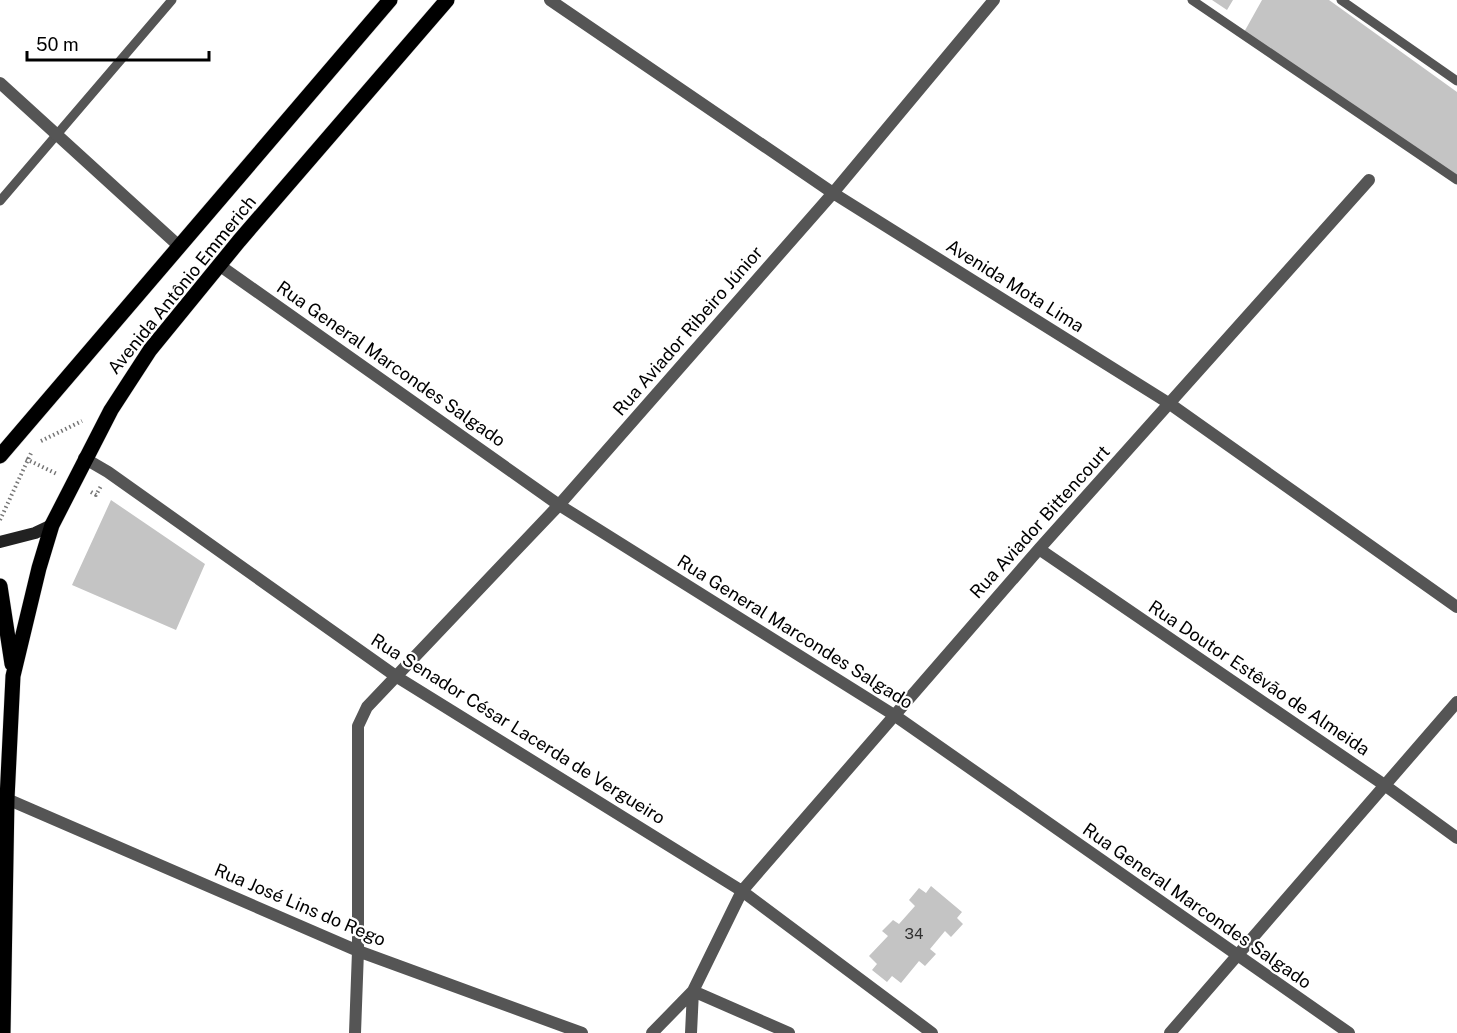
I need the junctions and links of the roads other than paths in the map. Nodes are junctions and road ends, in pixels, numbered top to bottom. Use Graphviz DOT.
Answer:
graph roads {
  1 [pos="172,0"];
  2 [pos="390,0"];
  3 [pos="447,0"];
  4 [pos="550,0"];
  5 [pos="994,0"];
  6 [pos="1192,0"];
  7 [pos="1341,0"];
  8 [pos="1457,81"];
  9 [pos="0,83"];
  10 [pos="56,135"];
  11 [pos="1369,180"];
  12 [pos="1457,180"];
  13 [pos="833,193"];
  14 [pos="0,201"];
  15 [pos="179,246"];
  16 [pos="219,265"];
  17 [pos="1170,404"];
  18 [pos="0,456"];
  19 [pos="84,458"];
  20 [pos="559,505"];
  21 [pos="52,525"];
  22 [pos="0,542"];
  23 [pos="1039,549"];
  24 [pos="1,590"];
  25 [pos="1457,607"];
  26 [pos="13,676"];
  27 [pos="398,677"];
  28 [pos="1457,702"];
  29 [pos="894,715"];
  30 [pos="1383,784"];
  31 [pos="8,798"];
  32 [pos="1457,838"];
  33 [pos="742,891"];
  34 [pos="358,951"];
  35 [pos="1238,957"];
  36 [pos="693,991"];
  37 [pos="3,1033"];
  38 [pos="355,1033"];
  39 [pos="582,1033"];
  40 [pos="652,1033"];
  41 [pos="691,1033"];
  42 [pos="789,1033"];
  43 [pos="932,1033"];
  44 [pos="1170,1033"];
  45 [pos="1349,1033"];
  1 -- 10 [label="lane"];
  2 -- 15 [label="main road, Avenida Antônio Emmerich"];
  3 -- 16 [label="main road, Avenida Antônio Emmerich"];
  4 -- 13 [label="street, Avenida Mota Lima"];
  5 -- 13 [label="street, Rua Aviador Ribeiro Júnior"];
  6 -- 12 [label="lane"];
  7 -- 8 [label="lane"];
  9 -- 10 [label="street"];
  10 -- 14 [label="lane"];
  10 -- 15 [label="street"];
  11 -- 17 [label="street, Rua Aviador Bittencourt"];
  13 -- 17 [label="street, Avenida Mota Lima"];
  13 -- 20 [label="street, Rua Aviador Ribeiro Júnior"];
  15 -- 18 [label="main road, Avenida Antônio Emmerich"];
  16 -- 19 [label="main road, Avenida Antônio Emmerich"];
  16 -- 20 [label="street, Rua General Marcondes Salgado"];
  17 -- 23 [label="street, Rua Aviador Bittencourt"];
  17 -- 25 [label="street, Avenida Mota Lima"];
  19 -- 21 [label="main road, Avenida Antônio Emmerich"];
  19 -- 27 [label="street, Rua Senador César Lacerda de Vergueiro"];
  20 -- 27 [label="street, Rua Aviador Ribeiro Júnior"];
  20 -- 29 [label="street, Rua General Marcondes Salgado"];
  21 -- 22 [label="main road"];
  21 -- 26 [label="main road, Avenida Antônio Emmerich"];
  23 -- 29 [label="street, Rua Aviador Bittencourt"];
  23 -- 30 [label="street, Rua Doutor Estêvão de Almeida"];
  24 -- 26 [label="main road"];
  26 -- 31 [label="main road, Avenida Antônio Emmerich"];
  27 -- 33 [label="street, Rua Senador César Lacerda de Vergueiro"];
  27 -- 34 [label="street, Rua Aviador Ribeiro Júnior"];
  28 -- 30 [label="street"];
  29 -- 33 [label="street, Rua Aviador Bittencourt"];
  29 -- 35 [label="street, Rua General Marcondes Salgado"];
  30 -- 32 [label="street, Rua Doutor Estêvão de Almeida"];
  30 -- 35 [label="street"];
  31 -- 34 [label="street, Rua José Lins do Rego"];
  31 -- 37 [label="main road, Avenida Antônio Emmerich"];
  33 -- 36 [label="street, Rua Aviador Bittencourt"];
  33 -- 43 [label="street, Rua Senador César Lacerda de Vergueiro"];
  34 -- 38 [label="street, Rua Aviador Ribeiro Júnior"];
  34 -- 39 [label="street, Rua José Lins do Rego"];
  35 -- 44 [label="street"];
  35 -- 45 [label="street, Rua General Marcondes Salgado"];
  36 -- 40 [label="street"];
  36 -- 41 [label="street"];
  36 -- 42 [label="street"];
}
